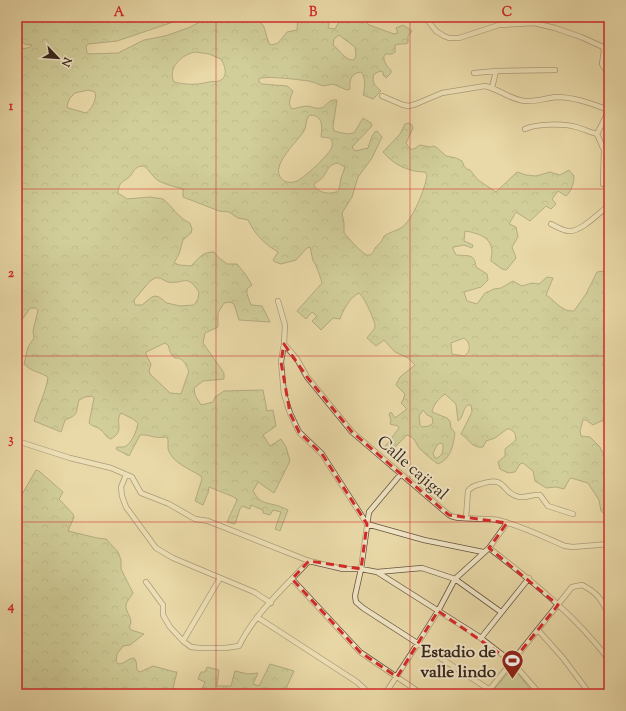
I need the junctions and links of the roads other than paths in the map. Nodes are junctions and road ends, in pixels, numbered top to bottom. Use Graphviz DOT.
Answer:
graph roads {
  1 [pos="426,17"];
  2 [pos="496,70"];
  3 [pos="555,70"];
  4 [pos="474,73"];
  5 [pos="609,75"];
  6 [pos="492,88"];
  7 [pos="382,96"];
  8 [pos="609,110"];
  9 [pos="525,129"];
  10 [pos="597,134"];
  11 [pos="603,184"];
  12 [pos="609,204"];
  13 [pos="551,224"];
  14 [pos="278,301"];
  15 [pos="284,344"];
  16 [pos="17,441"];
  17 [pos="126,475"];
  18 [pos="400,475"];
  19 [pos="573,514"];
  20 [pos="466,518"];
  21 [pos="507,523"];
  22 [pos="367,524"];
  23 [pos="609,544"];
  24 [pos="489,548"];
  25 [pos="483,552"];
  26 [pos="309,561"];
  27 [pos="361,570"];
  28 [pos="377,572"];
  29 [pos="220,578"];
  30 [pos="528,578"];
  31 [pos="292,579"];
  32 [pos="455,579"];
  33 [pos="146,582"];
  34 [pos="271,603"];
  35 [pos="558,605"];
  36 [pos="438,611"];
  37 [pos="501,612"];
  38 [pos="609,615"];
  39 [pos="257,618"];
  40 [pos="538,630"];
  41 [pos="481,638"];
  42 [pos="183,641"];
  43 [pos="418,644"];
  44 [pos="609,660"];
  45 [pos="512,662"];
  46 [pos="397,677"];
  47 [pos="488,692"];
  48 [pos="370,694"];
  49 [pos="385,694"];
  50 [pos="422,694"];
  51 [pos="540,694"];
  52 [pos="590,694"];
  1 -- 5 [label="street"];
  2 -- 3 [label="street"];
  2 -- 4 [label="street"];
  2 -- 6 [label="street"];
  6 -- 7 [label="street"];
  6 -- 8 [label="street"];
  8 -- 10 [label="street"];
  9 -- 10 [label="street"];
  10 -- 11 [label="street"];
  12 -- 13 [label="street"];
  14 -- 15 [label="street"];
  15 -- 18 [label="street, Calle cajigal"];
  15 -- 22 [label="street"];
  16 -- 17 [label="street"];
  17 -- 26 [label="street"];
  17 -- 29 [label="street"];
  18 -- 20 [label="street, Calle cajigal"];
  18 -- 22 [label="street"];
  19 -- 20 [label="street"];
  20 -- 21 [label="street, Calle cajigal"];
  21 -- 23 [label="street, Calle cajigal"];
  21 -- 24 [label="street"];
  22 -- 25 [label="street"];
  22 -- 27 [label="street"];
  24 -- 25 [label="street"];
  24 -- 30 [label="street"];
  25 -- 32 [label="street"];
  26 -- 27 [label="street"];
  26 -- 31 [label="street"];
  27 -- 28 [label="street"];
  27 -- 43 [label="street"];
  28 -- 32 [label="street"];
  28 -- 36 [label="street"];
  29 -- 34 [label="street"];
  29 -- 42 [label="street"];
  30 -- 35 [label="street"];
  30 -- 37 [label="street"];
  31 -- 34 [label="street"];
  31 -- 46 [label="street"];
  32 -- 36 [label="street"];
  32 -- 37 [label="street"];
  33 -- 42 [label="street"];
  34 -- 39 [label="street"];
  35 -- 38 [label="street"];
  35 -- 40 [label="street"];
  35 -- 44 [label="street"];
  36 -- 41 [label="street"];
  36 -- 43 [label="street"];
  37 -- 41 [label="street"];
  39 -- 42 [label="street"];
  39 -- 48 [label="street"];
  40 -- 45 [label="street"];
  40 -- 52 [label="street"];
  41 -- 45 [label="street"];
  43 -- 46 [label="street"];
  43 -- 47 [label="street"];
  45 -- 47 [label="street"];
  45 -- 51 [label="street"];
  46 -- 49 [label="street"];
  46 -- 50 [label="street"];
}
